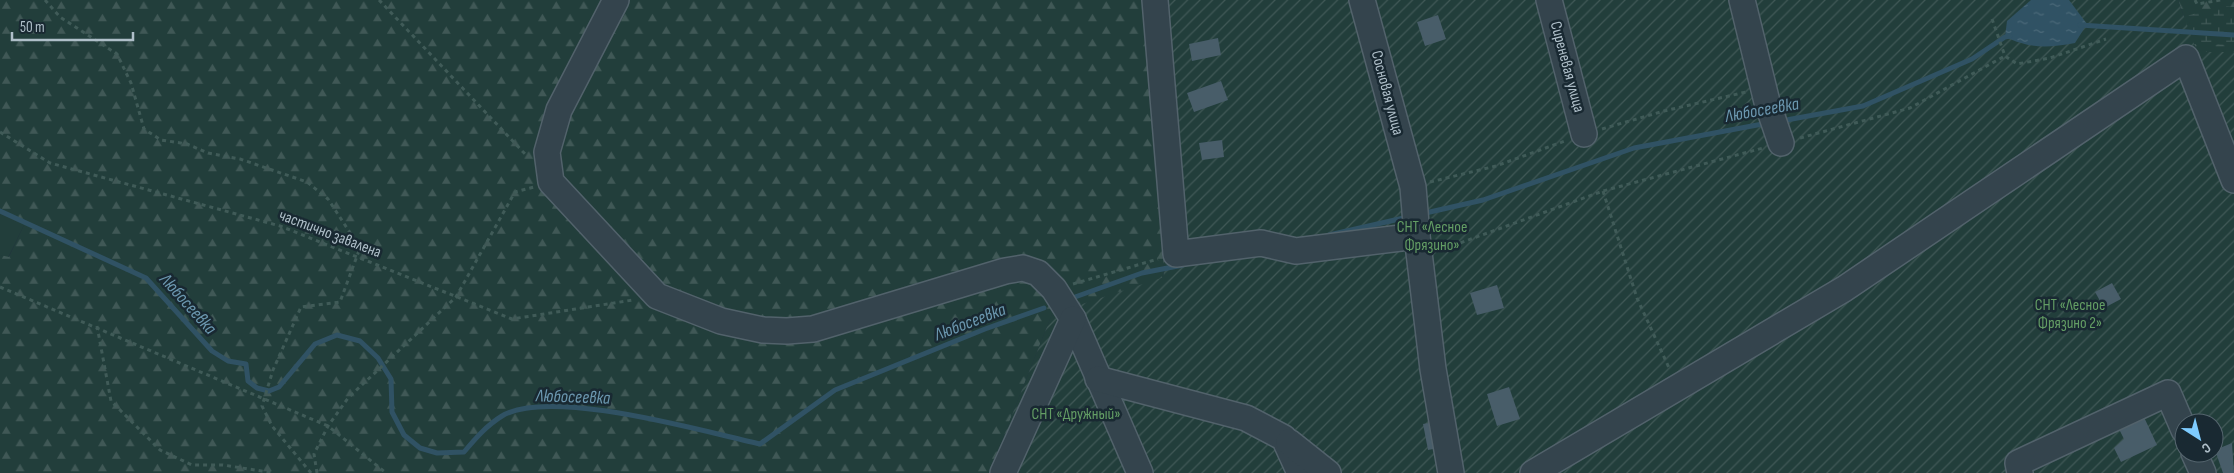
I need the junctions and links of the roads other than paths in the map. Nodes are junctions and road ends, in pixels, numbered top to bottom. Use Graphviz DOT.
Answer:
graph roads {
  1 [pos="616,0"];
  2 [pos="1155,0"];
  3 [pos="1362,0"];
  4 [pos="1549,0"];
  5 [pos="1742,0"];
  6 [pos="1584,134"];
  7 [pos="1781,143"];
  8 [pos="2234,180"];
  9 [pos="1418,247"];
  10 [pos="1073,319"];
  11 [pos="1098,378"];
  12 [pos="2177,413"];
  13 [pos="1284,438"];
  14 [pos="1003,473"];
  15 [pos="1140,473"];
  16 [pos="1300,473"];
  17 [pos="1328,473"];
  18 [pos="1451,473"];
  19 [pos="1533,473"];
  20 [pos="2020,473"];
  1 -- 10 [label="street"];
  2 -- 9 [label="street"];
  3 -- 9 [label="street, Сосновая улица"];
  4 -- 6 [label="street, Сиреневая улица"];
  5 -- 7 [label="street"];
  8 -- 19 [label="street"];
  9 -- 18 [label="street, Сосновая улица"];
  10 -- 11 [label="street"];
  10 -- 14 [label="street"];
  11 -- 13 [label="street"];
  11 -- 15 [label="street"];
  12 -- 20 [label="street"];
  13 -- 16 [label="street"];
  13 -- 17 [label="street"];
}
